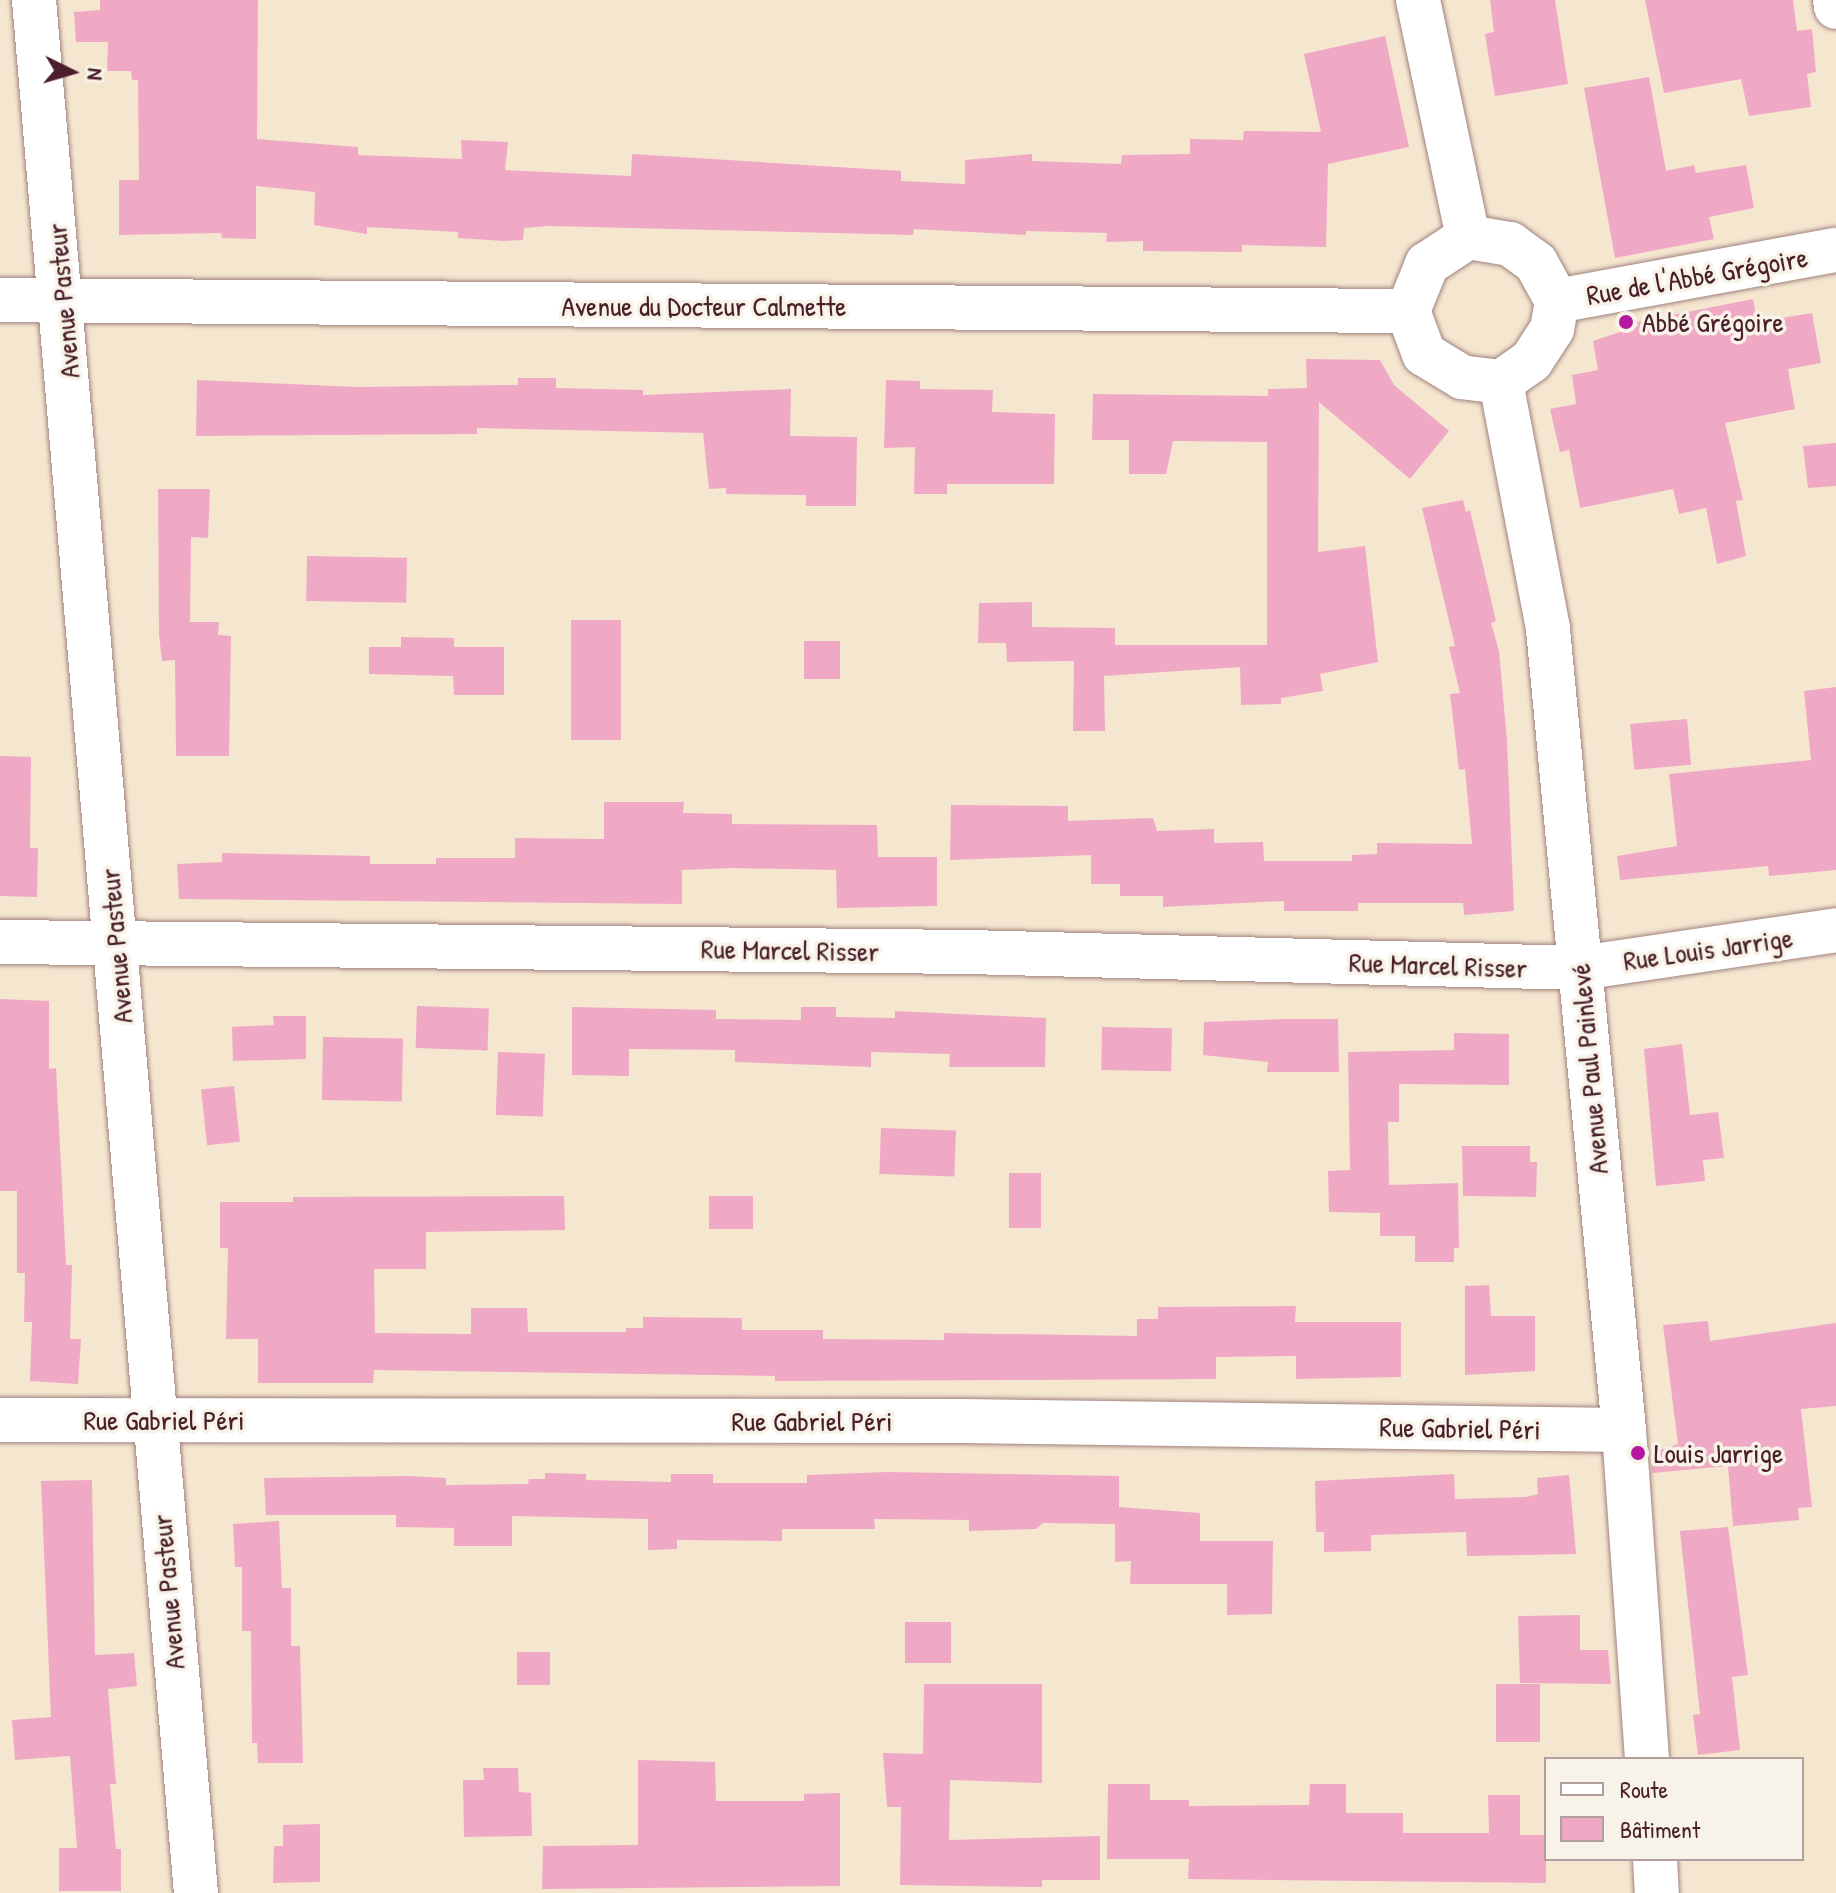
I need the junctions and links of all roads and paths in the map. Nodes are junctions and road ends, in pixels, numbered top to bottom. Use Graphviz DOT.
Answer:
graph roads {
  1 [pos="34,0"];
  2 [pos="1418,0"];
  3 [pos="1835,0"];
  4 [pos="1836,7"];
  5 [pos="1468,237"];
  6 [pos="1836,250"];
  7 [pos="0,300"];
  8 [pos="63,300"];
  9 [pos="1557,301"];
  10 [pos="1408,311"];
  11 [pos="1501,382"];
  12 [pos="1836,930"];
  13 [pos="0,942"];
  14 [pos="116,943"];
  15 [pos="1580,968"];
  16 [pos="0,1420"];
  17 [pos="153,1420"];
  18 [pos="1624,1430"];
  19 [pos="1647,1757"];
  20 [pos="1655,1861"];
  21 [pos="196,1893"];
  22 [pos="1657,1893"];
  1 -- 8 [label="street, Avenue Pasteur"];
  2 -- 5 [label="street"];
  3 -- 4 [label="street"];
  5 -- 9 [label="street"];
  5 -- 10 [label="street"];
  6 -- 9 [label="street, Rue de l'Abbé Grégoire"];
  7 -- 8 [label="street, Avenue du Docteur Calmette"];
  8 -- 10 [label="street, Avenue du Docteur Calmette"];
  8 -- 14 [label="street, Avenue Pasteur"];
  9 -- 11 [label="street"];
  10 -- 11 [label="street"];
  11 -- 15 [label="street, Avenue Paul Painlevé"];
  12 -- 15 [label="street, Rue Louis Jarrige"];
  13 -- 14 [label="street, Rue Marcel Risser"];
  14 -- 15 [label="street, Rue Marcel Risser"];
  14 -- 17 [label="street, Avenue Pasteur"];
  15 -- 18 [label="street, Avenue Paul Painlevé"];
  16 -- 17 [label="street, Rue Gabriel Péri"];
  17 -- 18 [label="street, Rue Gabriel Péri"];
  17 -- 21 [label="street, Avenue Pasteur"];
  18 -- 19 [label="street, Avenue Paul Painlevé"];
  20 -- 22 [label="street"];
}
